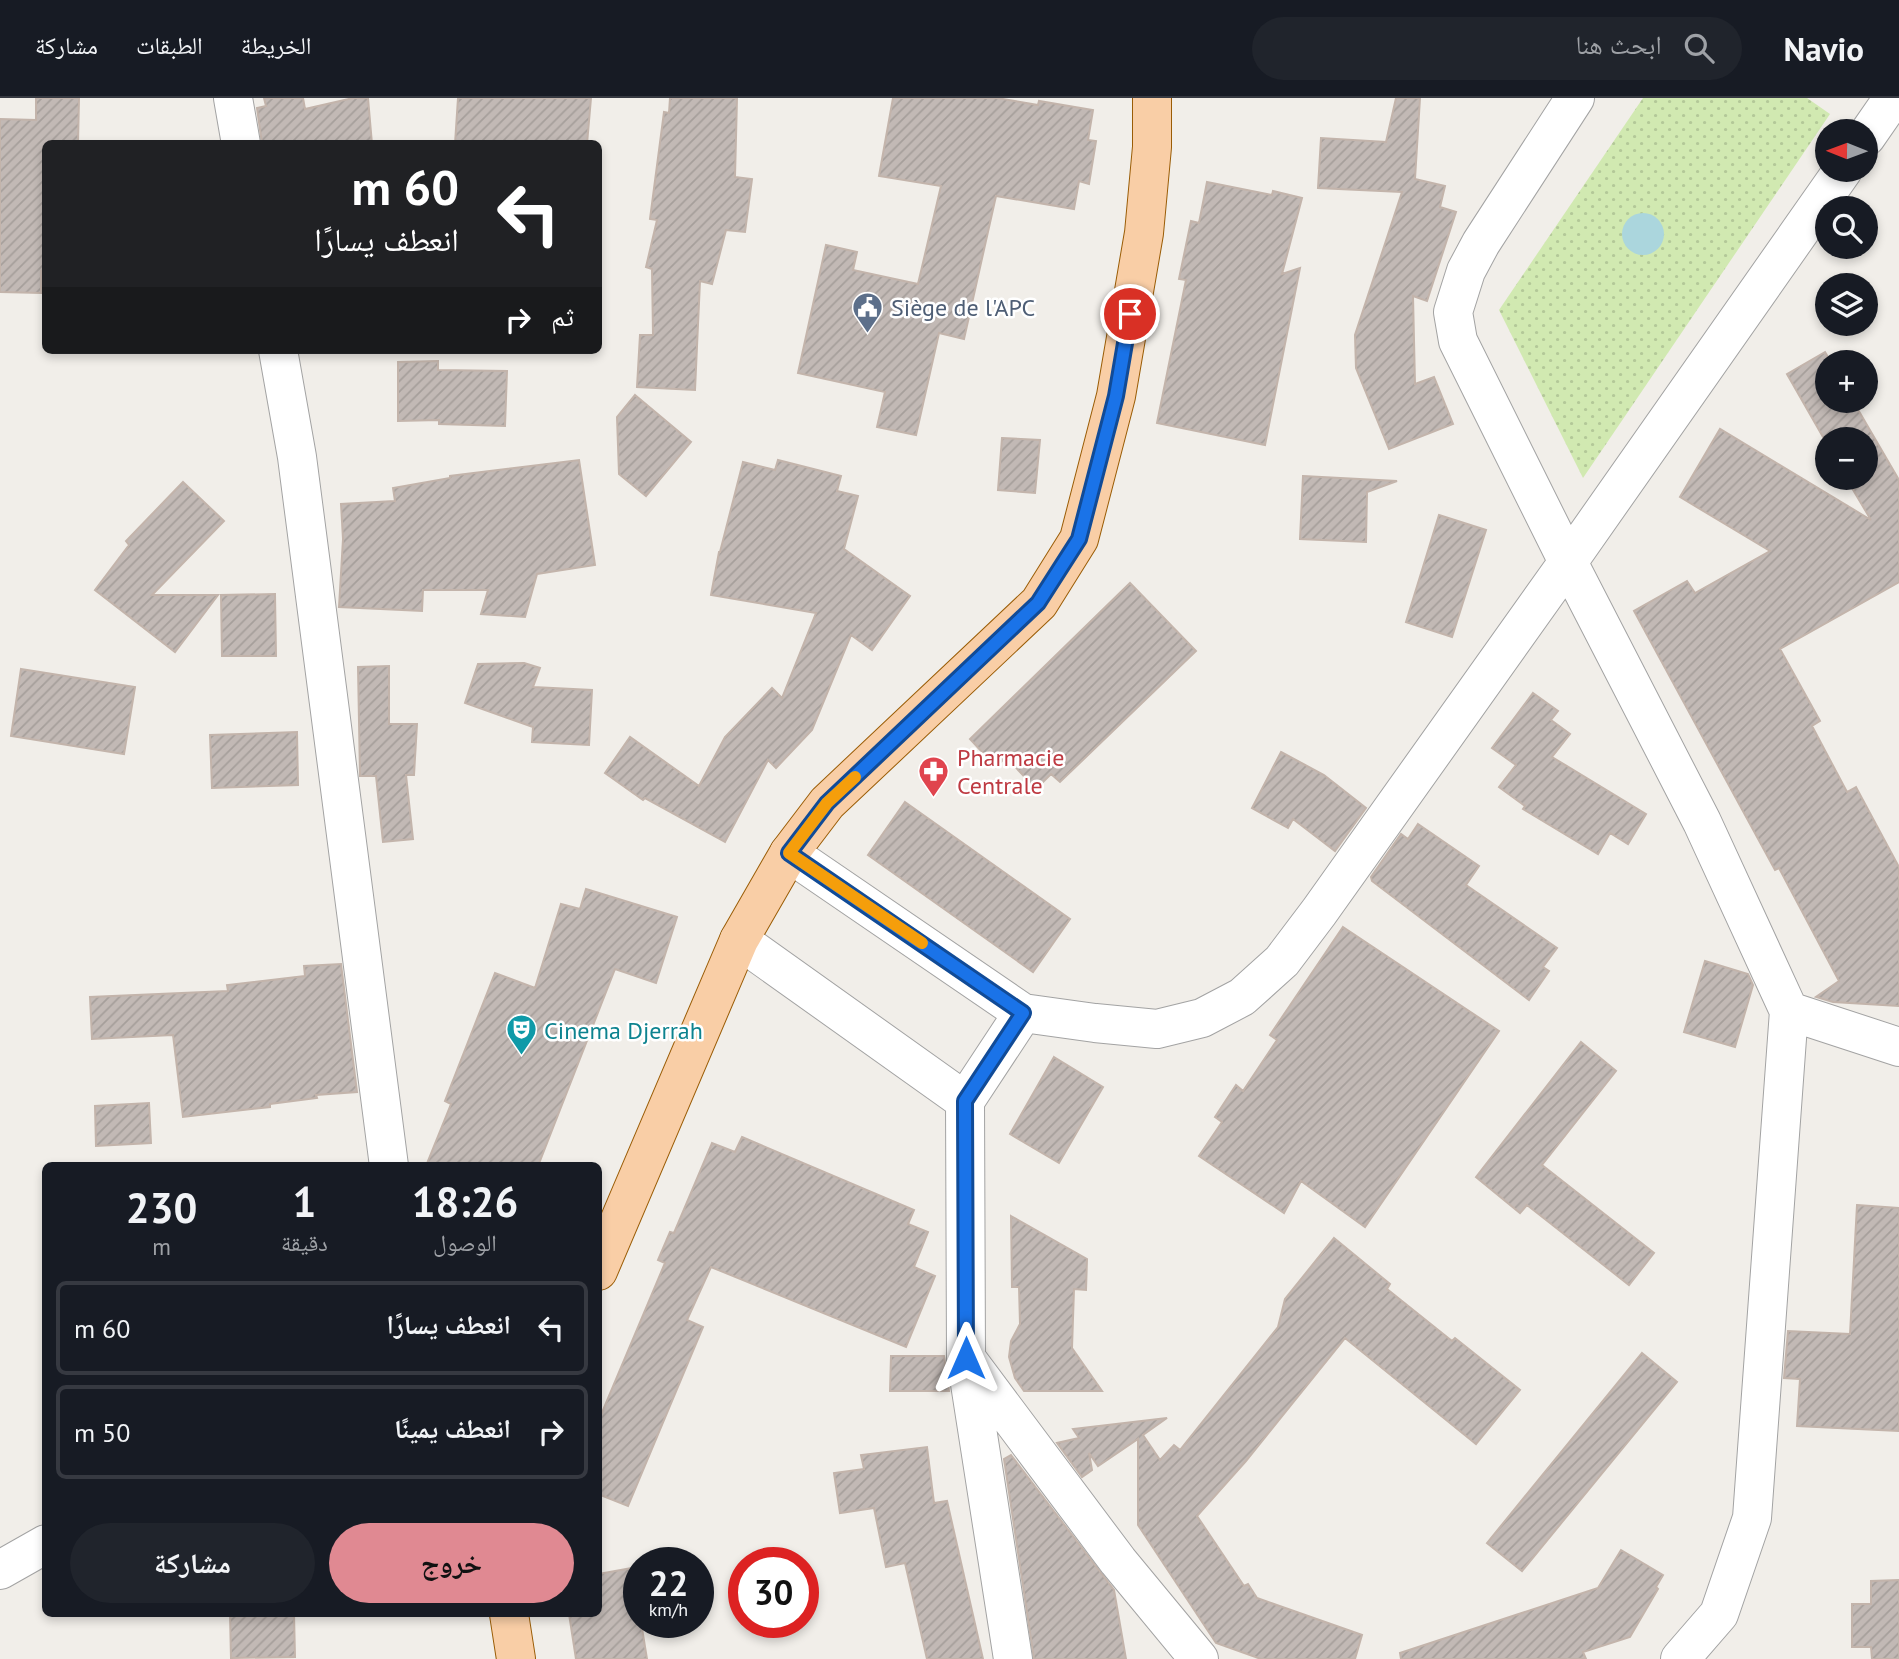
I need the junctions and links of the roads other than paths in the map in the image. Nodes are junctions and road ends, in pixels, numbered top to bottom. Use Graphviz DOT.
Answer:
graph roads {
  1 [pos="233,98"];
  2 [pos="1152,98"];
  3 [pos="1575,98"];
  4 [pos="1886,100"];
  5 [pos="1876,119"];
  6 [pos="240,140"];
  7 [pos="1835,182"];
  8 [pos="279,354"];
  9 [pos="1568,562"];
  10 [pos="789,853"];
  11 [pos="738,940"];
  12 [pos="1789,1011"];
  13 [pos="1023,1013"];
  14 [pos="1899,1047"];
  15 [pos="965,1101"];
  16 [pos="388,1162"];
  17 [pos="602,1262"];
  18 [pos="966,1358"];
  19 [pos="42,1546"];
  20 [pos="0,1570"];
  21 [pos="509,1617"];
  22 [pos="516,1659"];
  23 [pos="1013,1659"];
  24 [pos="1199,1659"];
  25 [pos="1680,1659"];
  1 -- 6 [label="street"];
  2 -- 10 [label="main road"];
  3 -- 9 [label="street"];
  4 -- 5 [label="street"];
  7 -- 9 [label="street"];
  8 -- 16 [label="street"];
  9 -- 12 [label="street"];
  9 -- 13 [label="street"];
  10 -- 11 [label="main road"];
  10 -- 13 [label="street"];
  11 -- 15 [label="street"];
  11 -- 17 [label="main road"];
  12 -- 14 [label="street"];
  12 -- 25 [label="street"];
  13 -- 15 [label="street"];
  15 -- 18 [label="street"];
  18 -- 23 [label="street"];
  18 -- 24 [label="street"];
  19 -- 20 [label="street"];
  21 -- 22 [label="main road"];
}
